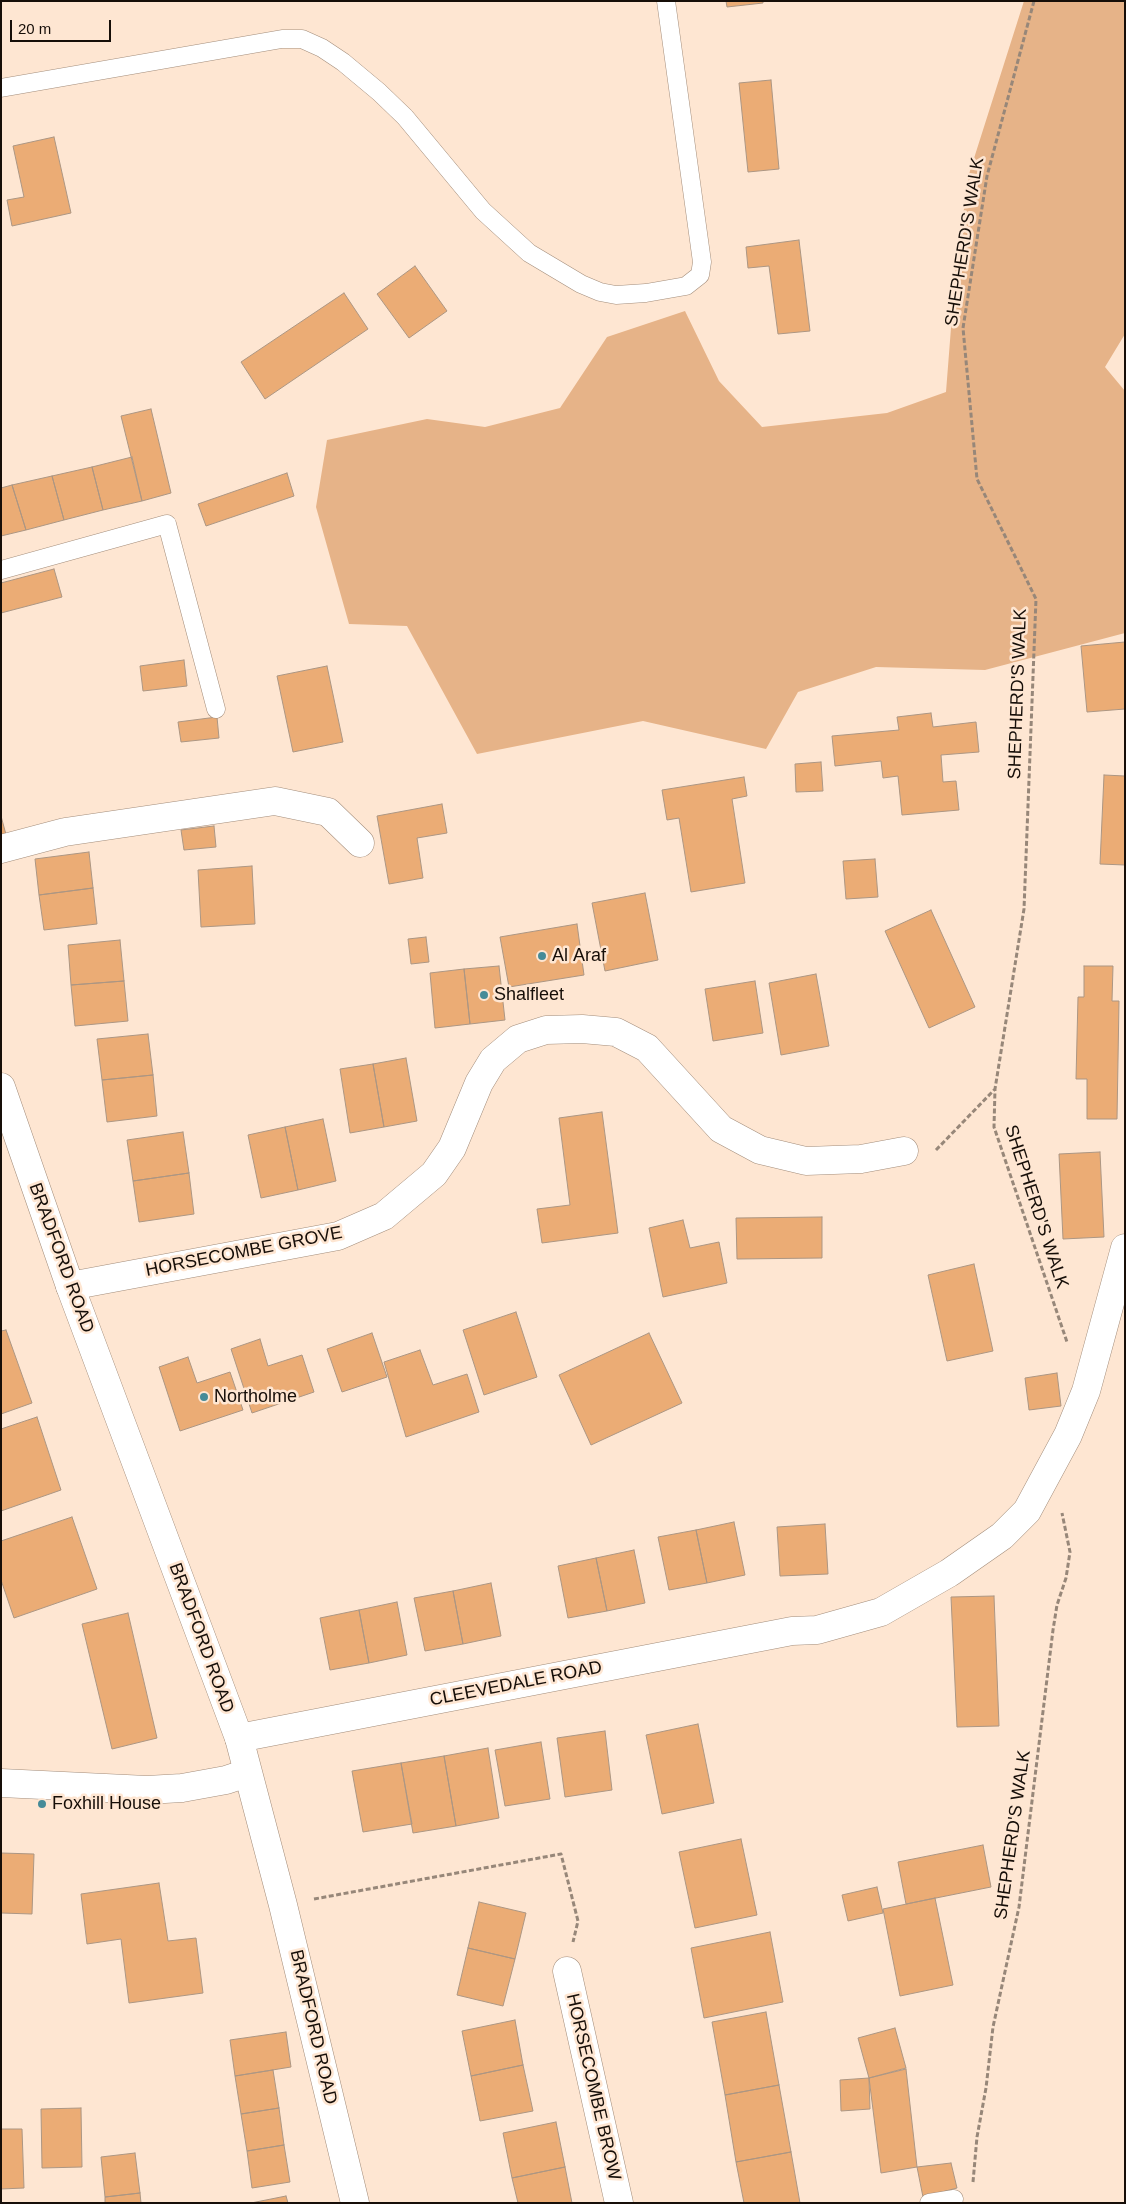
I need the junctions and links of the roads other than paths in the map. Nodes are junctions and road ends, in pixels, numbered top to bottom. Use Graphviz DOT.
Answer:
graph roads {
  1 [pos="666,1"];
  2 [pos="1,88"];
  3 [pos="1,570"];
  4 [pos="216,709"];
  5 [pos="360,843"];
  6 [pos="1,849"];
  7 [pos="1,1087"];
  8 [pos="904,1151"];
  9 [pos="1125,1248"];
  10 [pos="70,1286"];
  11 [pos="239,1738"];
  12 [pos="247,1773"];
  13 [pos="1,1783"];
  14 [pos="567,1971"];
  15 [pos="954,2199"];
  16 [pos="355,2203"];
  17 [pos="619,2203"];
  18 [pos="929,2203"];
  1 -- 2 [label="lane"];
  3 -- 4 [label="lane"];
  5 -- 6 [label="street"];
  7 -- 10 [label="street, BRADFORD ROAD"];
  8 -- 10 [label="street, HORSECOMBE GROVE"];
  9 -- 11 [label="street, CLEEVEDALE ROAD"];
  10 -- 11 [label="street, BRADFORD ROAD"];
  11 -- 12 [label="street, BRADFORD ROAD"];
  12 -- 13 [label="street"];
  12 -- 16 [label="street, BRADFORD ROAD"];
  14 -- 17 [label="street, HORSECOMBE BROW"];
  15 -- 18 [label="lane"];
}
